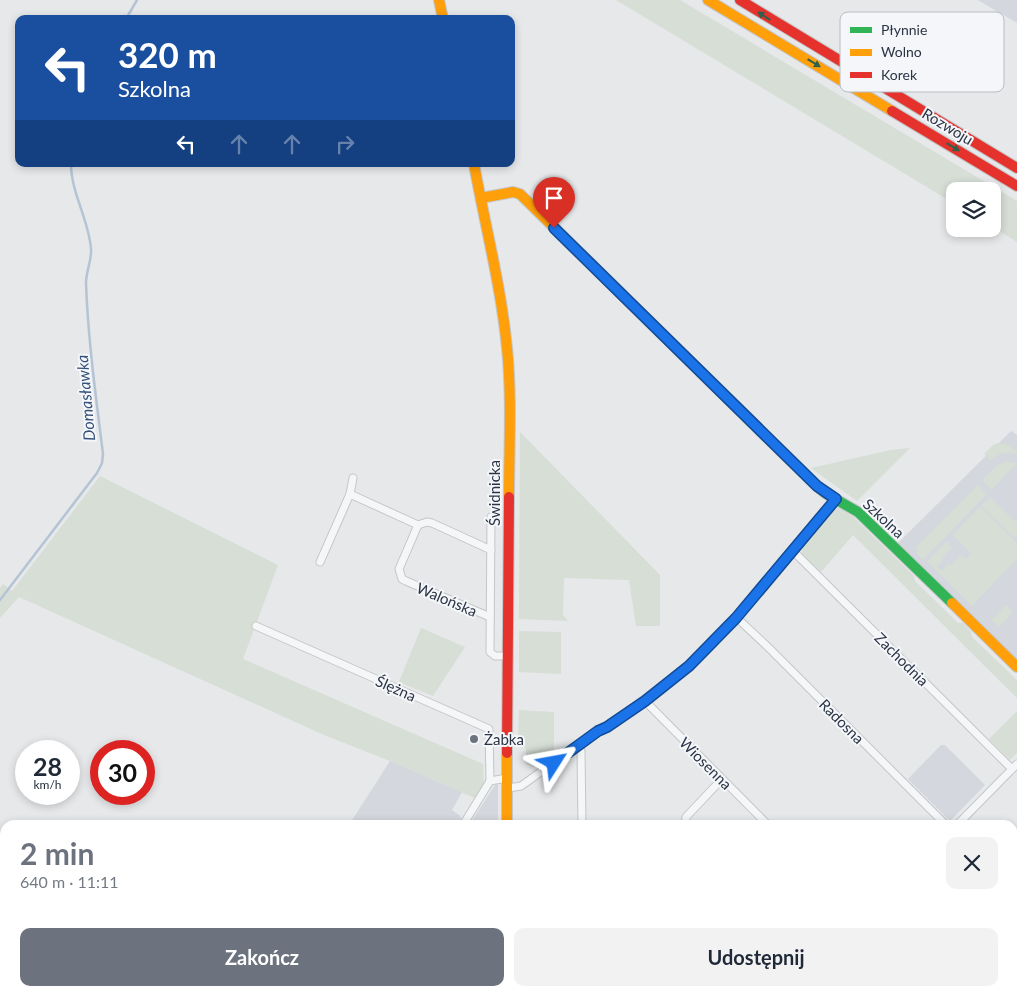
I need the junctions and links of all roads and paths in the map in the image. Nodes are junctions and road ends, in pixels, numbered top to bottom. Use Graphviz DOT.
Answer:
graph roads {
  1 [pos="439,0"];
  2 [pos="708,0"];
  3 [pos="740,0"];
  4 [pos="442,15"];
  5 [pos="840,61"];
  6 [pos="840,79"];
  7 [pos="861,92"];
  8 [pos="892,92"];
  9 [pos="475,167"];
  10 [pos="1017,168"];
  11 [pos="1017,186"];
  12 [pos="481,198"];
  13 [pos="353,478"];
  14 [pos="350,494"];
  15 [pos="836,499"];
  16 [pos="491,516"];
  17 [pos="418,525"];
  18 [pos="491,550"];
  19 [pos="793,551"];
  20 [pos="320,562"];
  21 [pos="490,618"];
  22 [pos="736,618"];
  23 [pos="256,626"];
  24 [pos="508,656"];
  25 [pos="1017,668"];
  26 [pos="645,701"];
  27 [pos="578,746"];
  28 [pos="1014,766"];
  29 [pos="722,779"];
  30 [pos="490,781"];
  31 [pos="508,783"];
  32 [pos="466,820"];
  33 [pos="507,820"];
  34 [pos="582,820"];
  35 [pos="686,820"];
  36 [pos="763,820"];
  37 [pos="941,820"];
  38 [pos="961,820"];
  1 -- 4 [label="street"];
  2 -- 6 [label="street, Rozwoju, one-way"];
  5 -- 3 [label="street, Rozwoju, one-way"];
  7 -- 11 [label="street, Rozwoju, one-way"];
  10 -- 8 [label="street, Rozwoju, one-way"];
  9 -- 12 [label="street, Świdnicka"];
  12 -- 15 [label="street, Szkolna"];
  12 -- 24 [label="street, Świdnicka"];
  13 -- 14 [label="street"];
  14 -- 17 [label="street"];
  14 -- 20 [label="street"];
  15 -- 19 [label="street"];
  15 -- 25 [label="street, Szkolna"];
  16 -- 18 [label="street"];
  17 -- 18 [label="street"];
  17 -- 21 [label="street, Walońska"];
  18 -- 21 [label="street"];
  19 -- 22 [label="street"];
  19 -- 28 [label="street, Zachodnia"];
  21 -- 24 [label="street"];
  22 -- 26 [label="street"];
  22 -- 37 [label="street, Radosna"];
  23 -- 30 [label="street, Ślężna"];
  24 -- 31 [label="street, Świdnicka"];
  26 -- 27 [label="street"];
  26 -- 29 [label="street, Wiosenna"];
  27 -- 31 [label="street"];
  27 -- 34 [label="street"];
  28 -- 38 [label="street"];
  29 -- 35 [label="street"];
  29 -- 36 [label="street, Wiosenna"];
  30 -- 31 [label="street"];
  30 -- 32 [label="street"];
  31 -- 33 [label="street, Świdnicka"];
}
